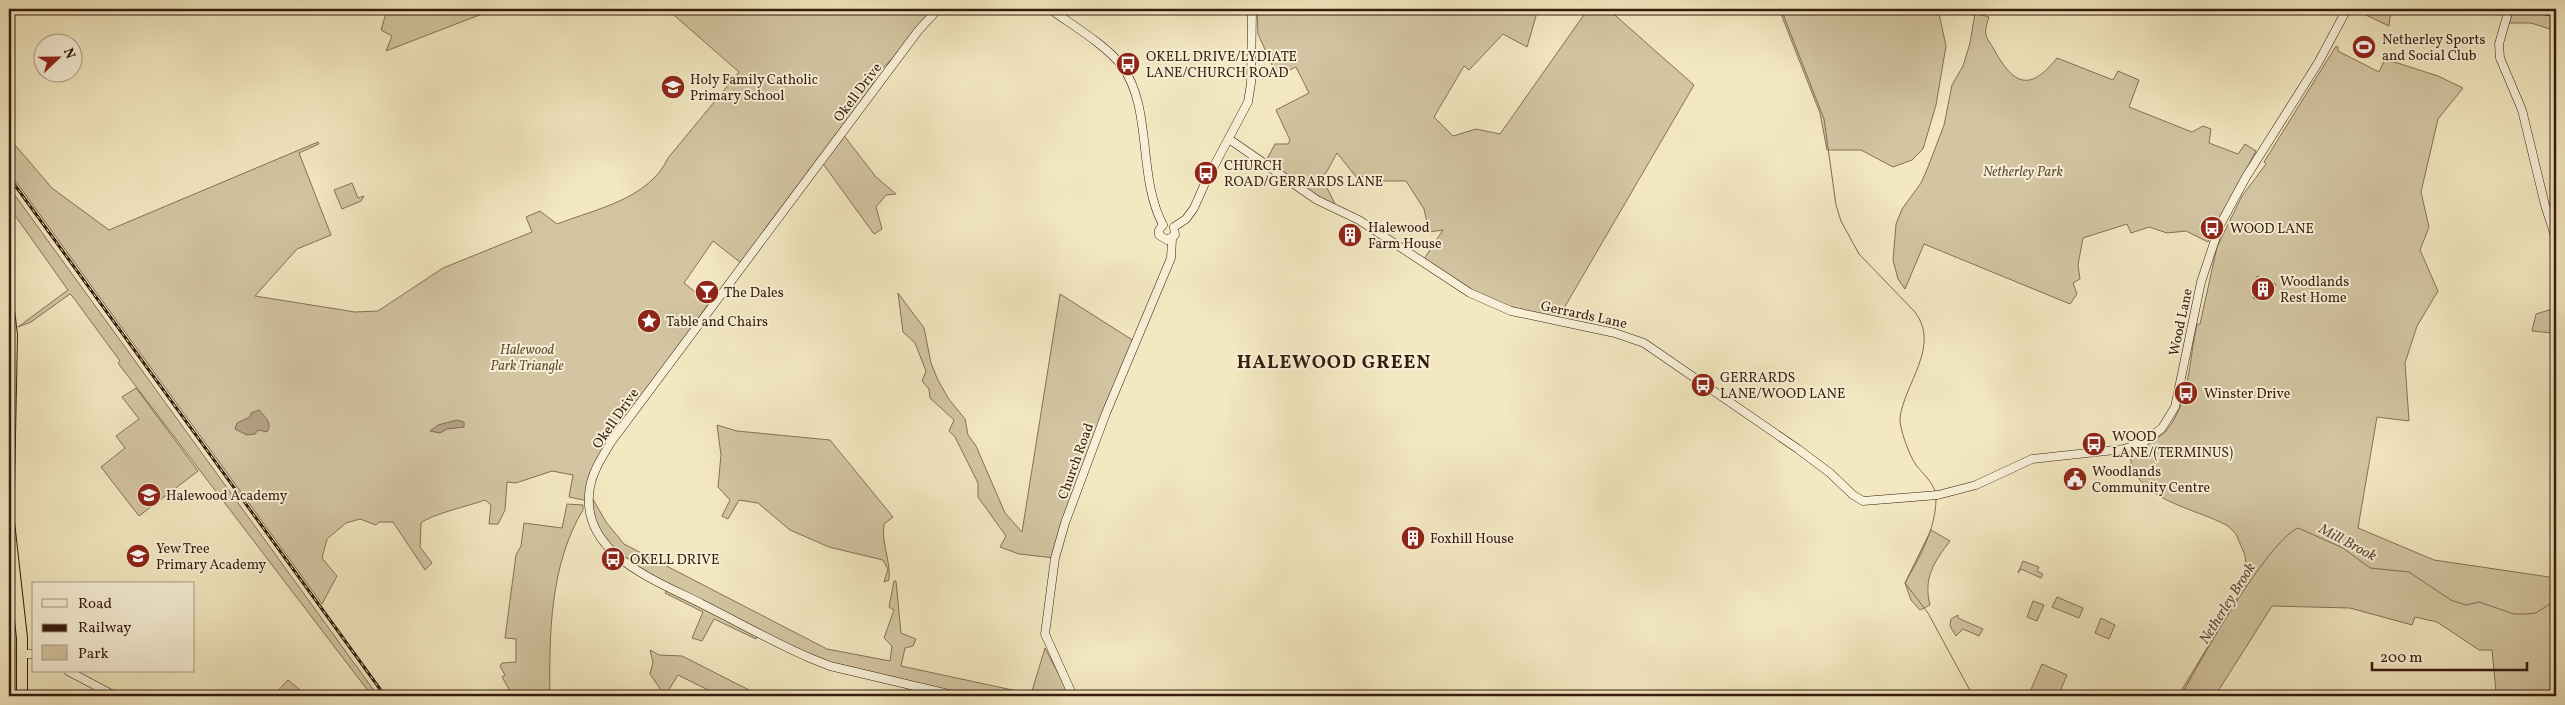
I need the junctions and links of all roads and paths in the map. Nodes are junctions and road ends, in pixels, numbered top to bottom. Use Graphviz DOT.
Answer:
graph roads {
  1 [pos="938,9"];
  2 [pos="1050,9"];
  3 [pos="1252,9"];
  4 [pos="2347,9"];
  5 [pos="2509,9"];
  6 [pos="2540,9"];
  7 [pos="2556,13"];
  8 [pos="1229,139"];
  9 [pos="1164,225"];
  10 [pos="1174,227"];
  11 [pos="1172,239"];
  12 [pos="2556,239"];
  13 [pos="9,310"];
  14 [pos="9,488"];
  15 [pos="1934,496"];
  16 [pos="9,522"];
  17 [pos="23,654"];
  18 [pos="32,654"];
  19 [pos="70,672"];
  20 [pos="22,696"];
  21 [pos="115,696"];
  22 [pos="957,696"];
  23 [pos="1073,696"];
  1 -- 22 [label="street, Okell Drive"];
  2 -- 9 [label="street"];
  3 -- 8 [label="street"];
  4 -- 15 [label="street, Wood Lane"];
  5 -- 12 [label="street"];
  6 -- 7 [label="street"];
  8 -- 10 [label="street"];
  8 -- 15 [label="street, Gerrards Lane"];
  9 -- 10 [label="street"];
  9 -- 11 [label="street"];
  10 -- 11 [label="street"];
  11 -- 23 [label="street, Church Road"];
  13 -- 14 [label="highway"];
  16 -- 17 [label="highway"];
  17 -- 18 [label="street"];
  17 -- 20 [label="highway"];
  19 -- 21 [label="street"];
}
